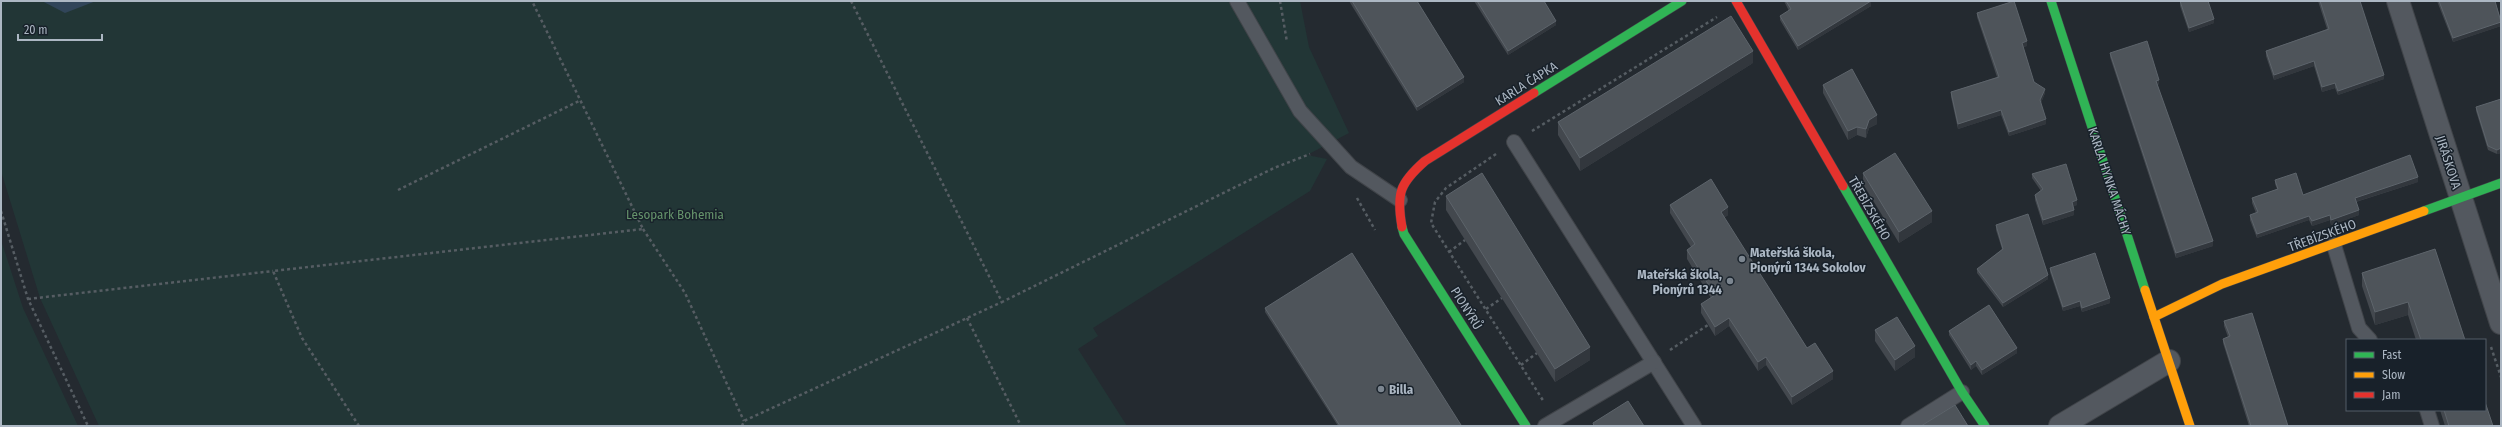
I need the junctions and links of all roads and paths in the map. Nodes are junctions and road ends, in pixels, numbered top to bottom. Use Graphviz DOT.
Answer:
graph roads {
  1 [pos="532,1"];
  2 [pos="851,1"];
  3 [pos="1237,1"];
  4 [pos="1682,1"];
  5 [pos="2051,1"];
  6 [pos="2398,1"];
  7 [pos="1737,3"];
  8 [pos="1692,33"];
  9 [pos="1695,38"];
  10 [pos="1635,68"];
  11 [pos="1638,72"];
  12 [pos="580,100"];
  13 [pos="1577,104"];
  14 [pos="1580,108"];
  15 [pos="1514,142"];
  16 [pos="1307,155"];
  17 [pos="2501,183"];
  18 [pos="398,190"];
  19 [pos="2461,198"];
  20 [pos="1400,200"];
  21 [pos="1,211"];
  22 [pos="643,229"];
  23 [pos="1465,240"];
  24 [pos="2334,246"];
  25 [pos="1449,252"];
  26 [pos="273,271"];
  27 [pos="1502,298"];
  28 [pos="28,299"];
  29 [pos="2497,299"];
  30 [pos="1002,302"];
  31 [pos="1486,309"];
  32 [pos="2154,317"];
  33 [pos="967,318"];
  34 [pos="2501,323"];
  35 [pos="1708,325"];
  36 [pos="2369,339"];
  37 [pos="1537,353"];
  38 [pos="2169,361"];
  39 [pos="1654,362"];
  40 [pos="1521,365"];
  41 [pos="1962,392"];
  42 [pos="2427,411"];
  43 [pos="744,421"];
  44 [pos="1550,423"];
  45 [pos="88,426"];
  46 [pos="359,426"];
  47 [pos="742,426"];
  48 [pos="1021,426"];
  49 [pos="1526,426"];
  50 [pos="1694,426"];
  51 [pos="1908,426"];
  52 [pos="1985,426"];
  53 [pos="2060,426"];
  54 [pos="2190,426"];
  55 [pos="2432,426"];
  1 -- 12 [label="path"];
  2 -- 30 [label="path"];
  3 -- 20 [label="lane"];
  4 -- 20 [label="street, KARLA ČAPKA"];
  5 -- 32 [label="street, KARLA HYNKA MÁCHY"];
  6 -- 19 [label="street, JIRÁSKOVA"];
  7 -- 8 [label="path"];
  7 -- 41 [label="street, TŘEBÍZSKÉHO"];
  8 -- 9 [label="path"];
  8 -- 10 [label="path"];
  10 -- 11 [label="path"];
  10 -- 13 [label="path"];
  12 -- 18 [label="path"];
  12 -- 22 [label="path"];
  13 -- 14 [label="path"];
  13 -- 15 [label="path"];
  15 -- 25 [label="path"];
  15 -- 39 [label="lane"];
  16 -- 30 [label="path"];
  17 -- 19 [label="street, TŘEBÍZSKÉHO"];
  19 -- 24 [label="street, TŘEBÍZSKÉHO"];
  19 -- 29 [label="street, JIRÁSKOVA"];
  20 -- 49 [label="street, PIONÝRŮ"];
  21 -- 28 [label="path"];
  22 -- 26 [label="path"];
  22 -- 43 [label="path"];
  23 -- 25 [label="path"];
  24 -- 32 [label="street, TŘEBÍZSKÉHO"];
  24 -- 36 [label="lane"];
  25 -- 31 [label="path"];
  26 -- 28 [label="path"];
  26 -- 46 [label="path"];
  27 -- 31 [label="path"];
  28 -- 45 [label="path"];
  29 -- 34 [label="street, JIRÁSKOVA"];
  30 -- 33 [label="path"];
  31 -- 40 [label="path"];
  32 -- 38 [label="street, KARLA HYNKA MÁCHY"];
  33 -- 43 [label="path"];
  33 -- 48 [label="path"];
  35 -- 39 [label="path"];
  37 -- 40 [label="path"];
  38 -- 53 [label="street"];
  38 -- 54 [label="street, KARLA HYNKA MÁCHY"];
  39 -- 44 [label="lane"];
  39 -- 50 [label="lane"];
  40 -- 44 [label="path"];
  41 -- 51 [label="lane"];
  41 -- 52 [label="street, TŘEBÍZSKÉHO"];
  42 -- 55 [label="lane"];
  43 -- 47 [label="path"];
}
